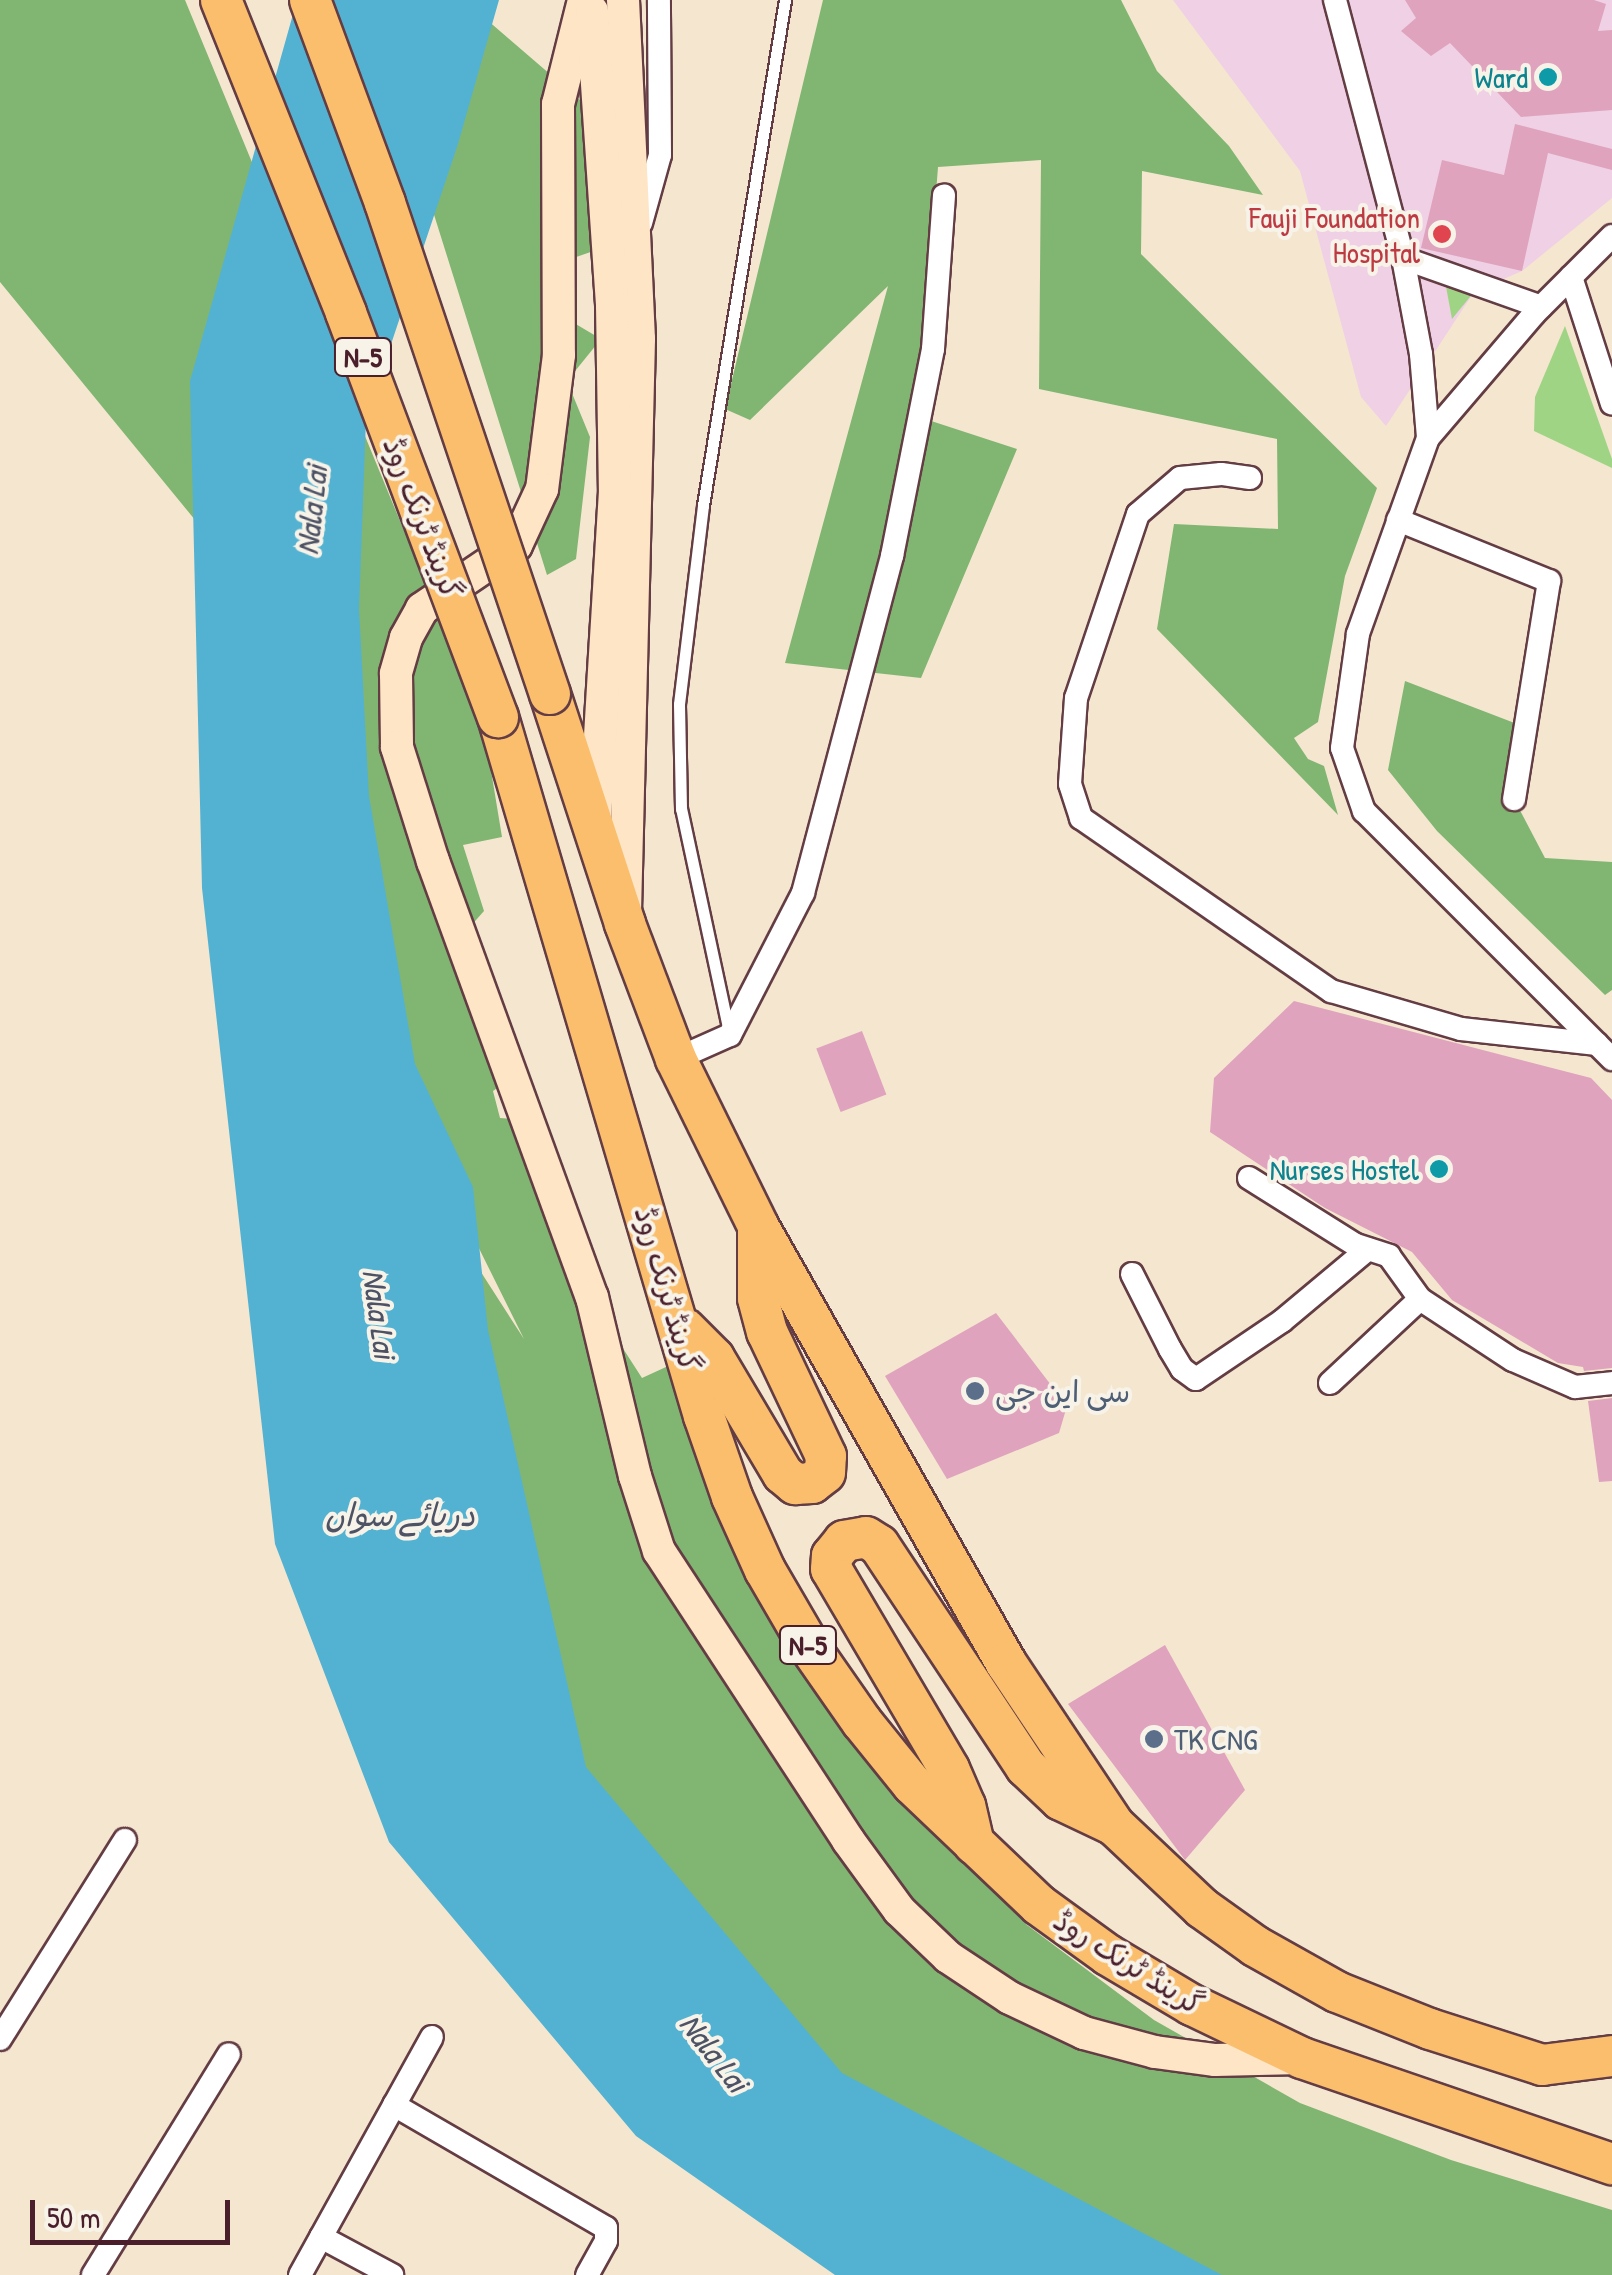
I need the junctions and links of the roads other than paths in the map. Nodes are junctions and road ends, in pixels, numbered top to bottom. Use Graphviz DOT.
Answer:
graph roads {
  1 [pos="220,0"];
  2 [pos="310,0"];
  3 [pos="588,0"];
  4 [pos="623,0"];
  5 [pos="659,0"];
  6 [pos="785,0"];
  7 [pos="1335,0"];
  8 [pos="944,195"];
  9 [pos="1612,236"];
  10 [pos="635,245"];
  11 [pos="1404,258"];
  12 [pos="1571,277"];
  13 [pos="1541,307"];
  14 [pos="1612,404"];
  15 [pos="1428,438"];
  16 [pos="1250,478"];
  17 [pos="1398,520"];
  18 [pos="1514,800"];
  19 [pos="594,830"];
  20 [pos="624,924"];
  21 [pos="730,1035"];
  22 [pos="1605,1052"];
  23 [pos="676,1059"];
  24 [pos="1249,1178"];
  25 [pos="758,1226"];
  26 [pos="1368,1249"];
  27 [pos="1132,1274"];
  28 [pos="1420,1299"];
  29 [pos="678,1323"];
  30 [pos="1330,1383"];
  31 [pos="1612,1383"];
  32 [pos="1114,1826"];
  33 [pos="125,1840"];
  34 [pos="975,1848"];
  35 [pos="432,2037"];
  36 [pos="0,2039"];
  37 [pos="230,2054"];
  38 [pos="1612,2056"];
  39 [pos="1302,2058"];
  40 [pos="1542,2065"];
  41 [pos="1612,2086"];
  42 [pos="394,2105"];
  43 [pos="1612,2164"];
  44 [pos="321,2237"];
  45 [pos="92,2275"];
  46 [pos="300,2275"];
  47 [pos="392,2275"];
  48 [pos="587,2275"];
  1 -- 29 [label="highway, گرینڈ ٹرنک روڈ / N-5, bridge"];
  2 -- 19 [label="highway, گرینڈ ٹرنک روڈ / N-5, bridge"];
  3 -- 19 [label="main road"];
  3 -- 39 [label="main road"];
  4 -- 10 [label="main road"];
  5 -- 10 [label="street"];
  6 -- 21 [label="lane"];
  7 -- 11 [label="street"];
  8 -- 21 [label="street"];
  9 -- 12 [label="street"];
  10 -- 20 [label="main road"];
  11 -- 13 [label="street"];
  11 -- 15 [label="street"];
  12 -- 13 [label="street"];
  12 -- 14 [label="street"];
  13 -- 15 [label="street"];
  15 -- 17 [label="street"];
  16 -- 22 [label="street"];
  17 -- 18 [label="street"];
  17 -- 22 [label="street"];
  19 -- 20 [label="highway, گرینڈ ٹرنک روڈ / N-5"];
  20 -- 23 [label="highway, گرینڈ ٹرنک روڈ / N-5"];
  21 -- 23 [label="street"];
  23 -- 25 [label="highway, گرینڈ ٹرنک روڈ / N-5"];
  24 -- 26 [label="street"];
  25 -- 29 [label="highway"];
  25 -- 32 [label="highway, گرینڈ ٹرنک روڈ / N-5"];
  26 -- 27 [label="street"];
  26 -- 28 [label="street"];
  28 -- 30 [label="street"];
  28 -- 31 [label="street"];
  29 -- 34 [label="highway, گرینڈ ٹرنک روڈ / N-5"];
  32 -- 34 [label="highway"];
  32 -- 40 [label="highway, گرینڈ ٹرنک روڈ / N-5"];
  33 -- 36 [label="street"];
  34 -- 39 [label="highway, گرینڈ ٹرنک روڈ / N-5"];
  35 -- 42 [label="street"];
  37 -- 45 [label="street"];
  38 -- 40 [label="highway, گرینڈ ٹرنک روڈ / N-5"];
  39 -- 43 [label="highway, گرینڈ ٹرنک روڈ / N-5"];
  40 -- 41 [label="highway, گرینڈ ٹرنک روڈ / N-5"];
  42 -- 44 [label="street"];
  42 -- 48 [label="street"];
  44 -- 46 [label="street"];
  44 -- 47 [label="street"];
}
